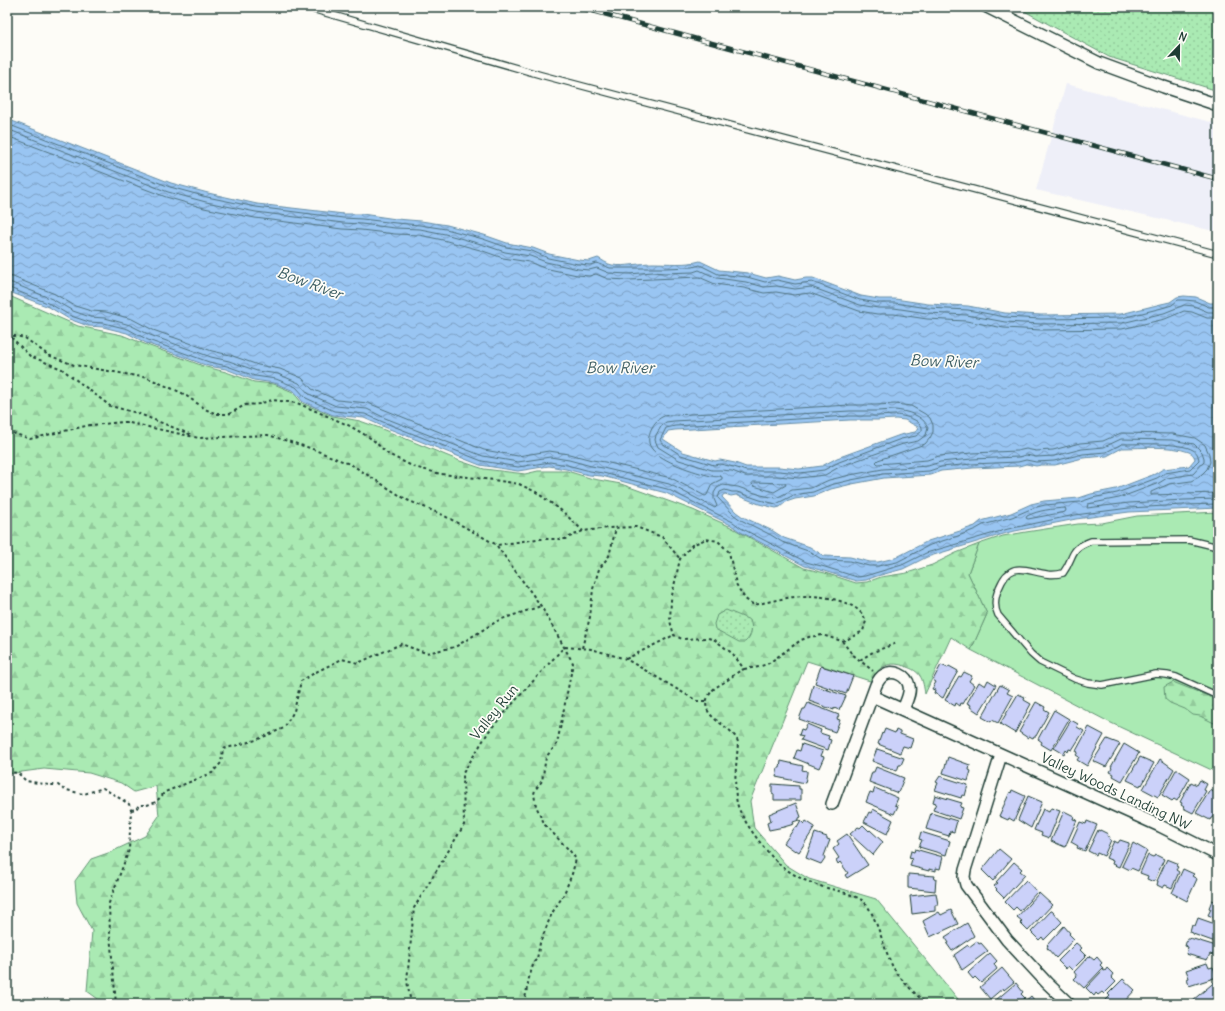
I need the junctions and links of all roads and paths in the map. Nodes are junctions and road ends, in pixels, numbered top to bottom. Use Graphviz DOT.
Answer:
graph roads {
  1 [pos="305,7"];
  2 [pos="987,7"];
  3 [pos="1218,105"];
  4 [pos="1218,254"];
  5 [pos="8,335"];
  6 [pos="7,431"];
  7 [pos="199,438"];
  8 [pos="616,528"];
  9 [pos="583,531"];
  10 [pos="497,545"];
  11 [pos="1218,547"];
  12 [pos="680,559"];
  13 [pos="541,606"];
  14 [pos="674,635"];
  15 [pos="842,641"];
  16 [pos="898,643"];
  17 [pos="564,647"];
  18 [pos="582,648"];
  19 [pos="626,659"];
  20 [pos="860,660"];
  21 [pos="744,669"];
  22 [pos="883,676"];
  23 [pos="872,696"];
  24 [pos="1218,696"];
  25 [pos="706,701"];
  26 [pos="903,710"];
  27 [pos="1001,755"];
  28 [pos="7,772"];
  29 [pos="832,804"];
  30 [pos="131,810"];
  31 [pos="1218,855"];
  32 [pos="116,1004"];
  33 [pos="411,1004"];
  34 [pos="524,1004"];
  35 [pos="926,1004"];
  36 [pos="1069,1004"];
  1 -- 4 [label="lane"];
  2 -- 3 [label="street"];
  5 -- 7 [label="path"];
  5 -- 9 [label="path"];
  6 -- 7 [label="path"];
  7 -- 10 [label="path"];
  8 -- 9 [label="path"];
  8 -- 12 [label="path"];
  8 -- 18 [label="path"];
  9 -- 10 [label="path"];
  10 -- 13 [label="path"];
  11 -- 24 [label="lane"];
  12 -- 14 [label="path"];
  12 -- 15 [label="path"];
  13 -- 17 [label="path"];
  13 -- 30 [label="path"];
  14 -- 19 [label="path"];
  14 -- 21 [label="path"];
  15 -- 20 [label="path"];
  15 -- 21 [label="path"];
  16 -- 20 [label="path"];
  17 -- 18 [label="path"];
  17 -- 33 [label="path, Valley Run"];
  17 -- 34 [label="path"];
  18 -- 19 [label="path"];
  19 -- 25 [label="path"];
  20 -- 22 [label="path"];
  21 -- 25 [label="path"];
  22 -- 23 [label="street"];
  22 -- 26 [label="street"];
  23 -- 26 [label="street"];
  23 -- 29 [label="street"];
  25 -- 35 [label="path"];
  26 -- 27 [label="street, Valley Woods Landing NW"];
  27 -- 31 [label="street, Valley Woods Landing NW"];
  27 -- 36 [label="street"];
  28 -- 30 [label="path"];
  30 -- 32 [label="path"];
}
